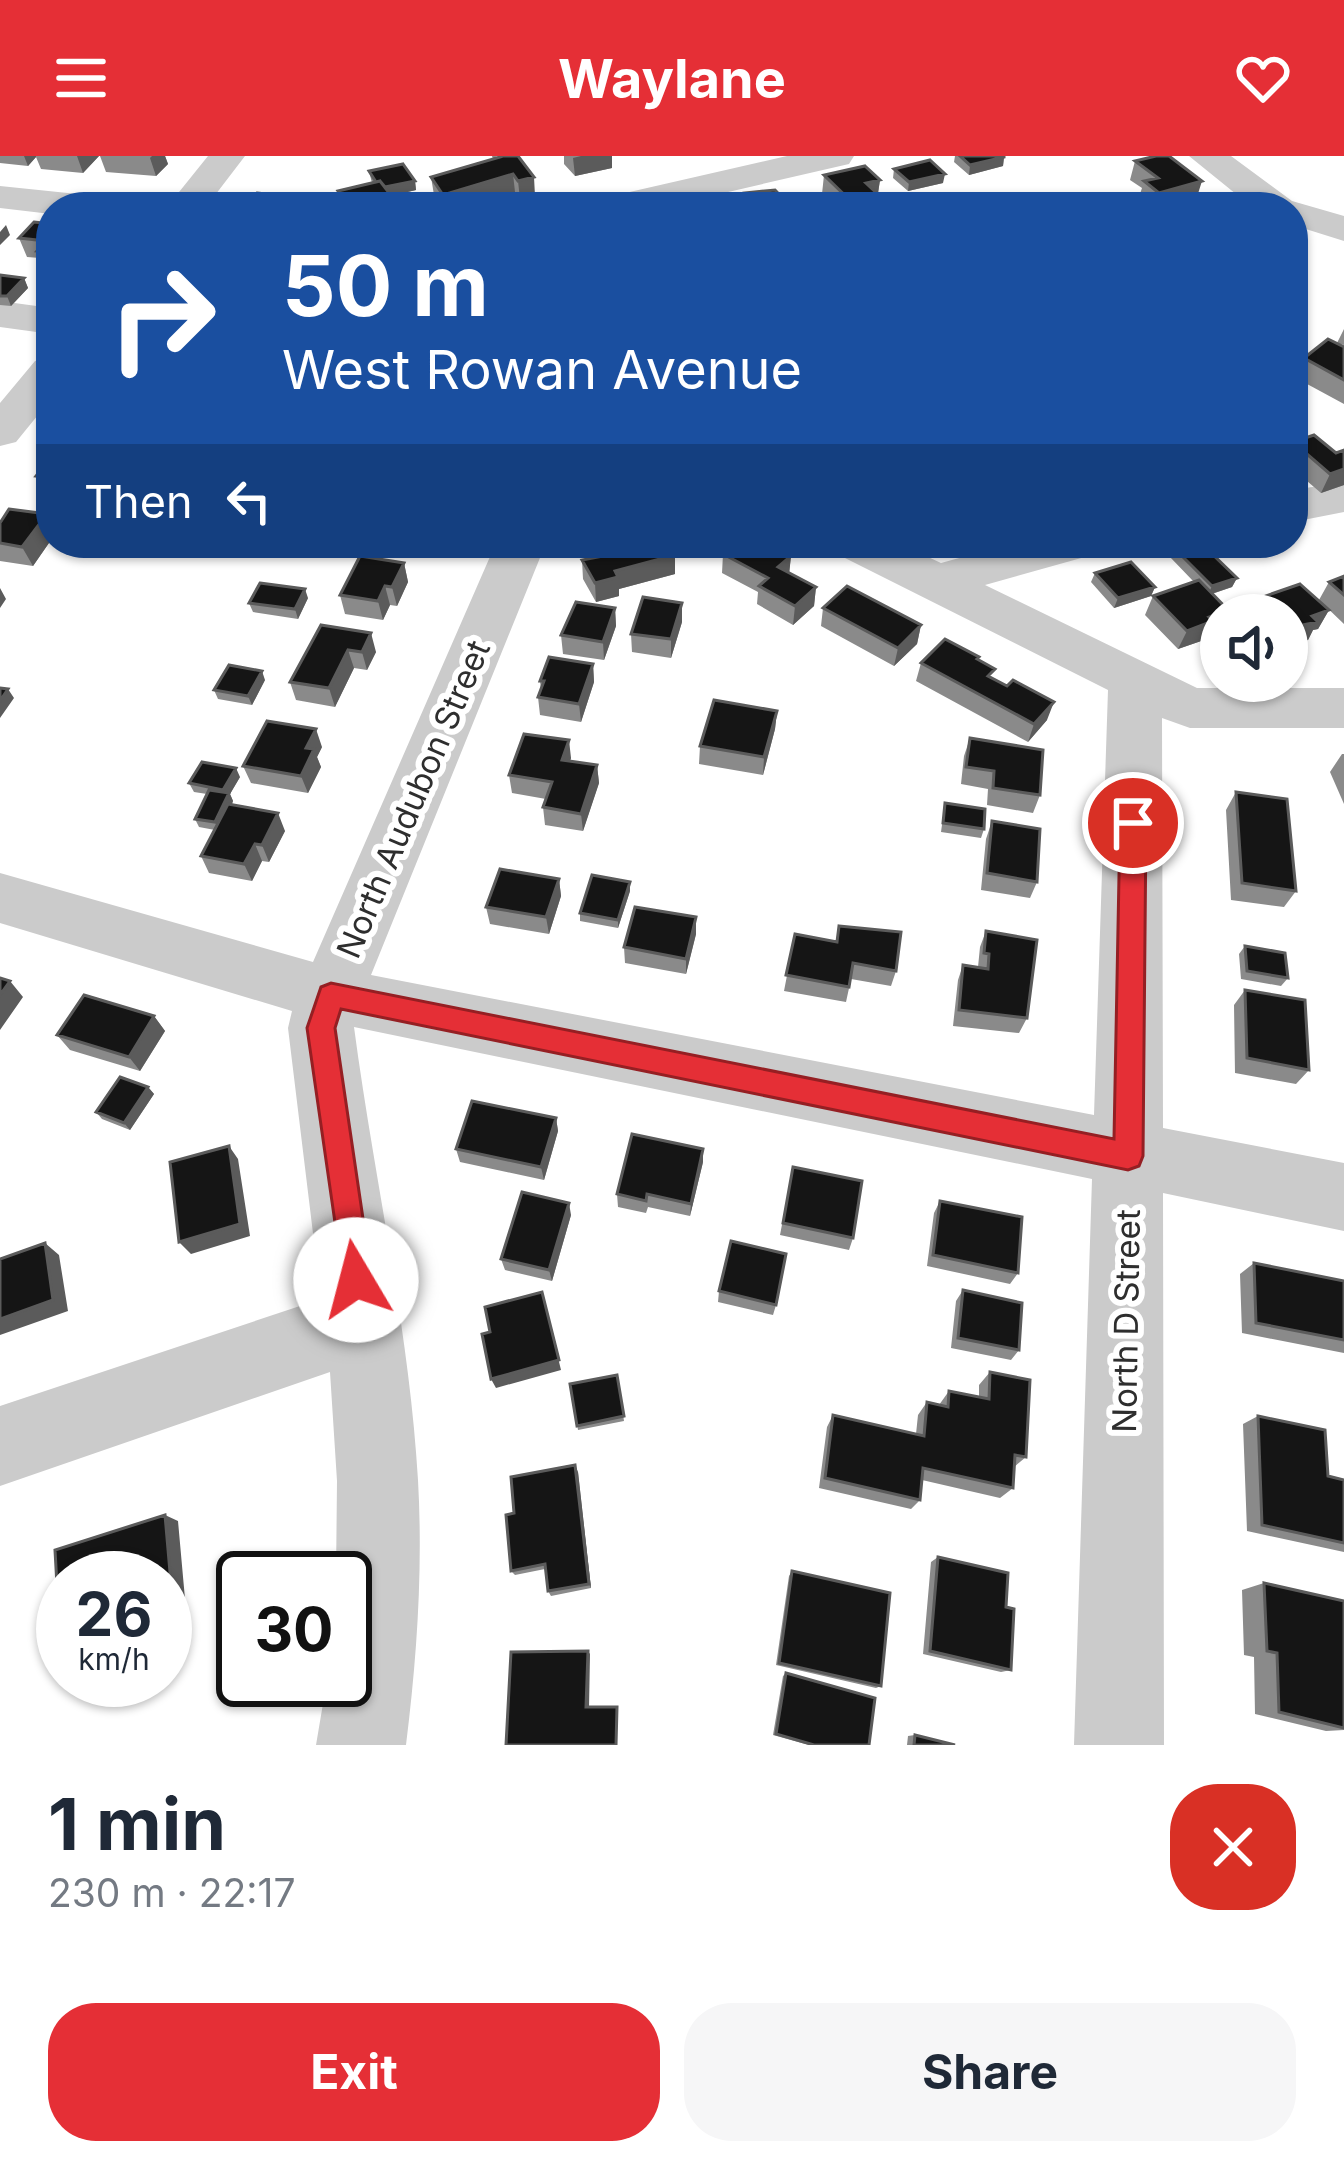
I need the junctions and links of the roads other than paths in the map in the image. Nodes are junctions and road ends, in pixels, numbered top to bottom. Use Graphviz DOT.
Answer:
graph roads {
  1 [pos="836,156"];
  2 [pos="1207,156"];
  3 [pos="234,161"];
  4 [pos="202,192"];
  5 [pos="679,192"];
  6 [pos="1269,192"];
  7 [pos="0,197"];
  8 [pos="36,201"];
  9 [pos="1308,217"];
  10 [pos="1344,229"];
  11 [pos="0,314"];
  12 [pos="36,318"];
  13 [pos="36,388"];
  14 [pos="0,432"];
  15 [pos="1344,497"];
  16 [pos="1308,503"];
  17 [pos="515,558"];
  18 [pos="885,558"];
  19 [pos="1021,558"];
  20 [pos="932,583"];
  21 [pos="1135,680"];
  22 [pos="1344,708"];
  23 [pos="0,898"];
  24 [pos="331,995"];
  25 [pos="1128,1156"];
  26 [pos="1344,1197"];
  27 [pos="362,1322"];
  28 [pos="0,1446"];
  29 [pos="361,1745"];
  30 [pos="1119,1745"];
  1 -- 5 [label="street"];
  2 -- 6 [label="street"];
  3 -- 4 [label="street"];
  7 -- 8 [label="street"];
  9 -- 10 [label="street"];
  11 -- 12 [label="street"];
  13 -- 14 [label="street"];
  15 -- 16 [label="street"];
  17 -- 24 [label="street, North Audubon Street"];
  18 -- 20 [label="street"];
  19 -- 20 [label="street"];
  20 -- 21 [label="street"];
  21 -- 22 [label="street"];
  21 -- 25 [label="street, North D Street"];
  23 -- 24 [label="street"];
  24 -- 25 [label="street"];
  24 -- 27 [label="street, North Audubon Street"];
  25 -- 26 [label="street"];
  25 -- 30 [label="street, North D Street"];
  27 -- 28 [label="street"];
  27 -- 29 [label="street, North Audubon Street"];
}
